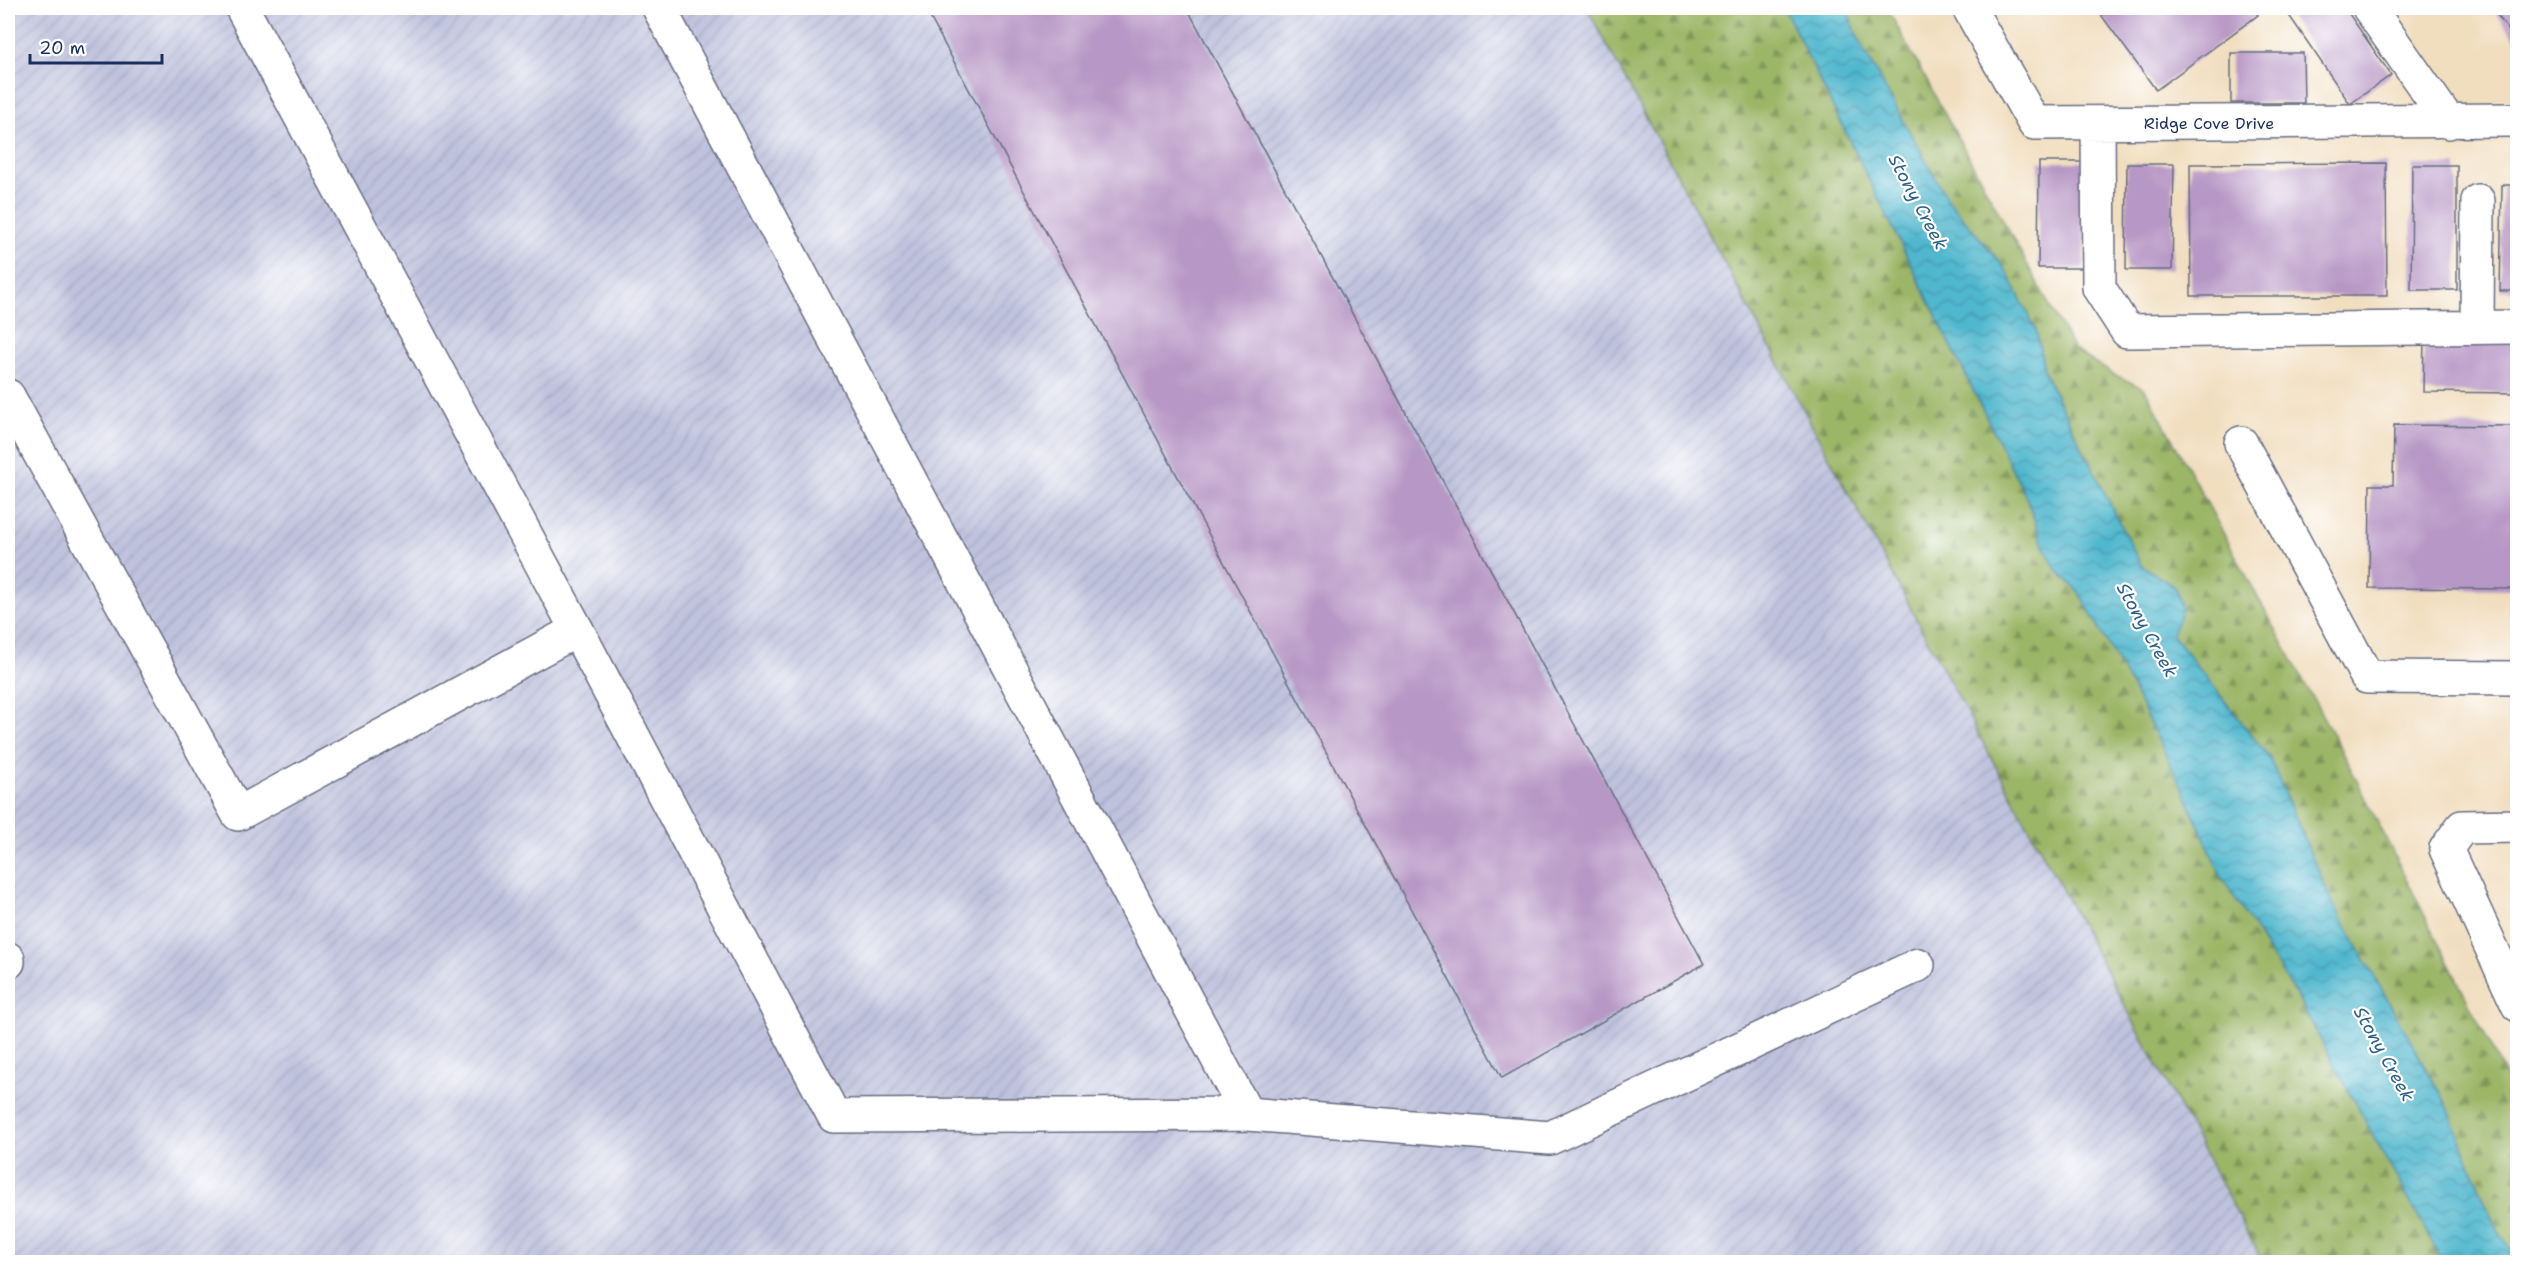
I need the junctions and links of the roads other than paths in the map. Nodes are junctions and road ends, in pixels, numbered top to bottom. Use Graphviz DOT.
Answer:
graph roads {
  1 [pos="242,8"];
  2 [pos="659,8"];
  3 [pos="1969,8"];
  4 [pos="2369,8"];
  5 [pos="2517,120"];
  6 [pos="2449,122"];
  7 [pos="2098,123"];
  8 [pos="2478,201"];
  9 [pos="2477,327"];
  10 [pos="2517,327"];
  11 [pos="8,396"];
  12 [pos="2241,443"];
  13 [pos="577,630"];
  14 [pos="2517,678"];
  15 [pos="2517,826"];
  16 [pos="1918,965"];
  17 [pos="2517,1005"];
  18 [pos="1247,1114"];
  1 -- 13 [label="street"];
  2 -- 18 [label="street"];
  3 -- 7 [label="street, Ridge Cove Drive"];
  4 -- 6 [label="street"];
  5 -- 6 [label="street, Ridge Cove Drive"];
  6 -- 7 [label="street, Ridge Cove Drive"];
  7 -- 9 [label="street"];
  8 -- 9 [label="street"];
  9 -- 10 [label="street"];
  11 -- 13 [label="street"];
  12 -- 14 [label="street"];
  13 -- 18 [label="street"];
  15 -- 17 [label="street"];
  16 -- 18 [label="street"];
}
